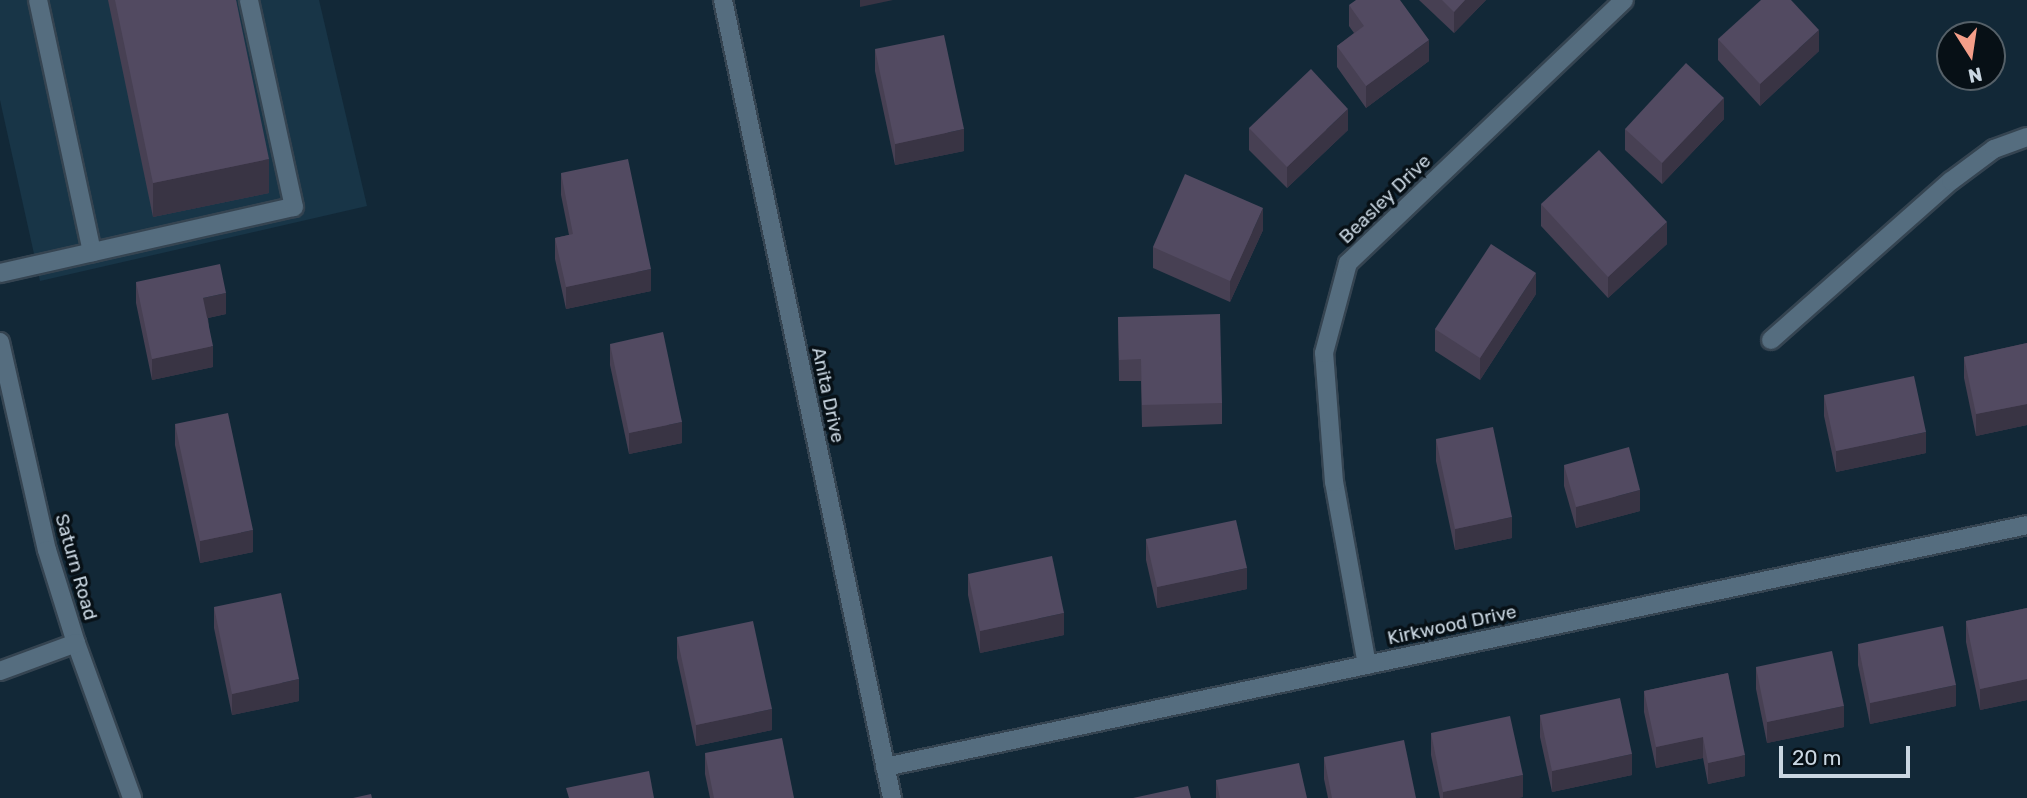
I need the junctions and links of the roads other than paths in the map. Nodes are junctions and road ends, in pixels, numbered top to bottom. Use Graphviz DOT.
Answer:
graph roads {
  1 [pos="38,0"];
  2 [pos="249,0"];
  3 [pos="723,0"];
  4 [pos="1624,0"];
  5 [pos="2027,137"];
  6 [pos="92,252"];
  7 [pos="0,273"];
  8 [pos="1771,340"];
  9 [pos="0,342"];
  10 [pos="2027,526"];
  11 [pos="76,643"];
  12 [pos="1367,665"];
  13 [pos="0,671"];
  14 [pos="886,767"];
  15 [pos="132,798"];
  16 [pos="892,798"];
  1 -- 6 [label="street"];
  2 -- 6 [label="street"];
  3 -- 14 [label="street, Anita Drive"];
  4 -- 12 [label="street, Beasley Drive"];
  5 -- 8 [label="street"];
  6 -- 7 [label="street"];
  9 -- 11 [label="street, Saturn Road"];
  10 -- 12 [label="street, Kirkwood Drive"];
  11 -- 13 [label="street"];
  11 -- 15 [label="street, Saturn Road"];
  12 -- 14 [label="street, Kirkwood Drive"];
  14 -- 16 [label="street, Anita Drive"];
}
